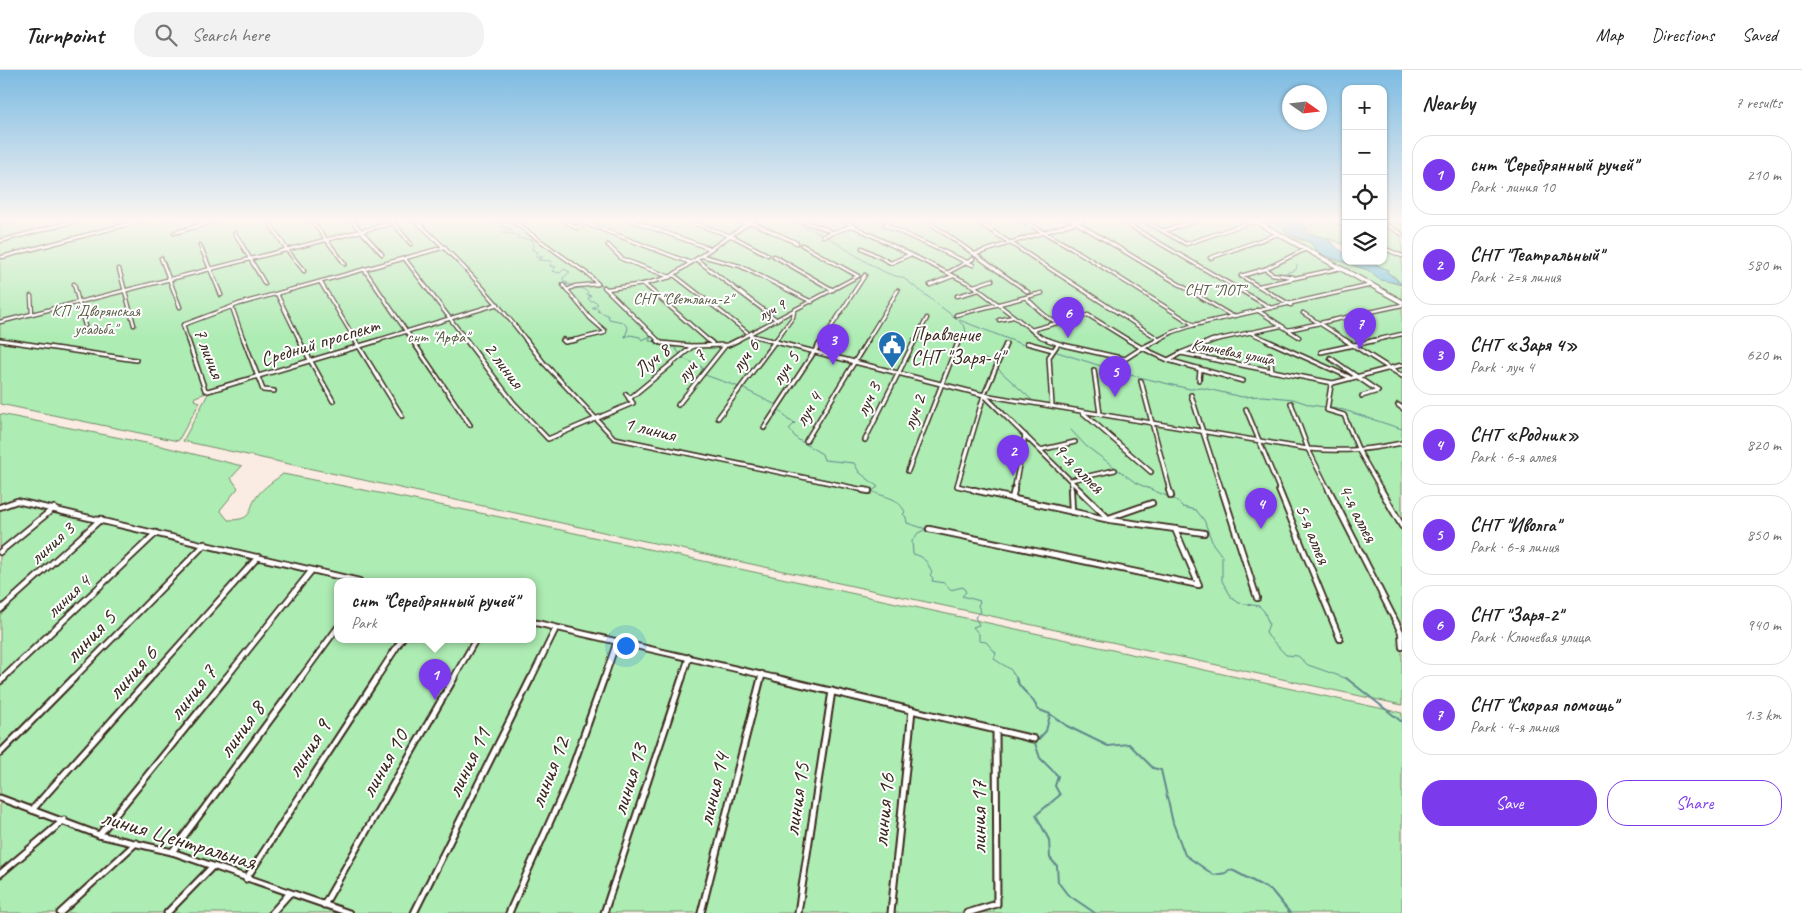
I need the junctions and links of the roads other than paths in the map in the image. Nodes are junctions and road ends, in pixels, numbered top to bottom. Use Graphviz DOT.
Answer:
graph roads {
  1 [pos="161,259"];
  2 [pos="206,259"];
  3 [pos="248,259"];
  4 [pos="249,259"];
  5 [pos="295,259"];
  6 [pos="341,259"];
  7 [pos="404,259"];
  8 [pos="405,259"];
  9 [pos="456,259"];
  10 [pos="567,259"];
  11 [pos="623,259"];
  12 [pos="681,259"];
  13 [pos="713,259"];
  14 [pos="780,259"];
  15 [pos="828,259"];
  16 [pos="885,259"];
  17 [pos="900,259"];
  18 [pos="918,259"];
  19 [pos="960,259"];
  20 [pos="973,259"];
  21 [pos="982,259"];
  22 [pos="1036,259"];
  23 [pos="1090,259"];
  24 [pos="1138,259"];
  25 [pos="1188,259"];
  26 [pos="1285,259"];
  27 [pos="1325,259"];
  28 [pos="697,260"];
  29 [pos="691,263"];
  30 [pos="968,263"];
  31 [pos="345,264"];
  32 [pos="973,266"];
  33 [pos="1341,268"];
  34 [pos="119,269"];
  35 [pos="210,269"];
  36 [pos="364,269"];
  37 [pos="745,269"];
  38 [pos="1265,269"];
  39 [pos="304,271"];
  40 [pos="947,273"];
  41 [pos="674,275"];
  42 [pos="865,275"];
  43 [pos="858,276"];
  44 [pos="954,276"];
  45 [pos="1242,276"];
  46 [pos="1280,276"];
  47 [pos="670,277"];
  48 [pos="1298,278"];
  49 [pos="169,280"];
  50 [pos="992,280"];
  51 [pos="1279,282"];
  52 [pos="320,283"];
  53 [pos="74,284"];
  54 [pos="265,284"];
  55 [pos="644,284"];
  56 [pos="563,285"];
  57 [pos="930,285"];
  58 [pos="1372,285"];
  59 [pos="974,286"];
  60 [pos="1259,286"];
  61 [pos="567,290"];
  62 [pos="833,290"];
  63 [pos="898,290"];
  64 [pos="980,290"];
  65 [pos="125,291"];
  66 [pos="1028,292"];
  67 [pos="1042,293"];
  68 [pos="277,294"];
  69 [pos="221,295"];
  70 [pos="31,296"];
  71 [pos="956,296"];
  72 [pos="1026,298"];
  73 [pos="80,302"];
  74 [pos="812,302"];
  75 [pos="498,304"];
  76 [pos="1402,304"];
  77 [pos="998,305"];
  78 [pos="1291,305"];
  79 [pos="180,307"];
  80 [pos="232,307"];
  81 [pos="1271,308"];
  82 [pos="1257,310"];
  83 [pos="794,311"];
  84 [pos="1303,312"];
  85 [pos="32,314"];
  86 [pos="956,315"];
  87 [pos="1232,316"];
  88 [pos="1013,317"];
  89 [pos="927,318"];
  90 [pos="451,319"];
  91 [pos="777,320"];
  92 [pos="998,320"];
  93 [pos="0,322"];
  94 [pos="1058,322"];
  95 [pos="1319,324"];
  96 [pos="134,325"];
  97 [pos="1194,325"];
  98 [pos="85,326"];
  99 [pos="1281,326"];
  100 [pos="1030,330"];
  101 [pos="1288,330"];
  102 [pos="407,331"];
  103 [pos="1249,332"];
  104 [pos="749,333"];
  105 [pos="1402,334"];
  106 [pos="962,337"];
  107 [pos="1299,337"];
  108 [pos="1157,338"];
  109 [pos="0,340"];
  110 [pos="563,340"];
  111 [pos="774,341"];
  112 [pos="712,343"];
  113 [pos="1027,343"];
  114 [pos="1006,344"];
  115 [pos="1058,344"];
  116 [pos="1352,345"];
  117 [pos="361,346"];
  118 [pos="692,346"];
  119 [pos="725,346"];
  120 [pos="1142,348"];
  121 [pos="1052,351"];
  122 [pos="814,352"];
  123 [pos="1321,352"];
  124 [pos="1181,353"];
  125 [pos="1270,354"];
  126 [pos="1330,358"];
  127 [pos="136,360"];
  128 [pos="1168,360"];
  129 [pos="310,361"];
  130 [pos="854,362"];
  131 [pos="1402,365"];
  132 [pos="1389,368"];
  133 [pos="1094,370"];
  134 [pos="1200,370"];
  135 [pos="1272,371"];
  136 [pos="897,373"];
  137 [pos="1357,376"];
  138 [pos="1402,376"];
  139 [pos="258,377"];
  140 [pos="1350,378"];
  141 [pos="1199,380"];
  142 [pos="1141,381"];
  143 [pos="1243,381"];
  144 [pos="1333,383"];
  145 [pos="940,384"];
  146 [pos="208,391"];
  147 [pos="274,391"];
  148 [pos="626,394"];
  149 [pos="1191,394"];
  150 [pos="984,395"];
  151 [pos="1362,396"];
  152 [pos="629,398"];
  153 [pos="333,401"];
  154 [pos="1290,402"];
  155 [pos="678,405"];
  156 [pos="1052,406"];
  157 [pos="1246,409"];
  158 [pos="1080,411"];
  159 [pos="1100,414"];
  160 [pos="402,416"];
  161 [pos="718,418"];
  162 [pos="595,420"];
  163 [pos="1151,423"];
  164 [pos="470,425"];
  165 [pos="764,428"];
  166 [pos="1203,431"];
  167 [pos="1025,435"];
  168 [pos="548,439"];
  169 [pos="865,440"];
  170 [pos="806,441"];
  171 [pos="1259,441"];
  172 [pos="1075,442"];
  173 [pos="1402,443"];
  174 [pos="1308,449"];
  175 [pos="1040,450"];
  176 [pos="1360,451"];
  177 [pos="1115,470"];
  178 [pos="908,471"];
  179 [pos="1152,472"];
  180 [pos="1071,480"];
  181 [pos="869,492"];
  182 [pos="1171,496"];
  183 [pos="1012,499"];
  184 [pos="1152,503"];
  185 [pos="0,508"];
  186 [pos="54,508"];
  187 [pos="1072,512"];
  188 [pos="101,519"];
  189 [pos="1110,519"];
  190 [pos="1402,526"];
  191 [pos="929,529"];
  192 [pos="1175,529"];
  193 [pos="157,533"];
  194 [pos="1204,533"];
  195 [pos="204,544"];
  196 [pos="0,552"];
  197 [pos="258,557"];
  198 [pos="312,570"];
  199 [pos="346,578"];
  200 [pos="1258,598"];
  201 [pos="0,610"];
  202 [pos="536,623"];
  203 [pos="556,628"];
  204 [pos="334,632"];
  205 [pos="1340,639"];
  206 [pos="618,641"];
  207 [pos="399,643"];
  208 [pos="474,643"];
  209 [pos="1402,647"];
  210 [pos="689,657"];
  211 [pos="762,674"];
  212 [pos="0,681"];
  213 [pos="832,691"];
  214 [pos="912,710"];
  215 [pos="996,730"];
  216 [pos="1034,739"];
  217 [pos="0,753"];
  218 [pos="0,798"];
  219 [pos="32,810"];
  220 [pos="64,820"];
  221 [pos="100,835"];
  222 [pos="136,843"];
  223 [pos="172,852"];
  224 [pos="212,867"];
  225 [pos="0,874"];
  226 [pos="246,879"];
  227 [pos="289,894"];
  228 [pos="324,905"];
  229 [pos="60,913"];
  230 [pos="167,913"];
  231 [pos="272,913"];
  232 [pos="348,913"];
  233 [pos="414,913"];
  234 [pos="509,913"];
  235 [pos="604,913"];
  236 [pos="701,913"];
  237 [pos="798,913"];
  238 [pos="891,913"];
  239 [pos="967,913"];
  1 -- 49 [label="street"];
  2 -- 35 [label="street"];
  3 -- 35 [label="street"];
  4 -- 54 [label="street"];
  5 -- 39 [label="street"];
  6 -- 31 [label="street"];
  7 -- 36 [label="street"];
  8 -- 90 [label="street, 2 линия"];
  9 -- 75 [label="street, 1 линия"];
  10 -- 61 [label="street"];
  11 -- 47 [label="street"];
  12 -- 29 [label="street"];
  13 -- 37 [label="street"];
  14 -- 62 [label="street"];
  15 -- 43 [label="street"];
  16 -- 17 [label="street"];
  18 -- 40 [label="street"];
  19 -- 30 [label="street"];
  20 -- 30 [label="street"];
  21 -- 66 [label="street"];
  22 -- 108 [label="street"];
  23 -- 97 [label="street"];
  24 -- 87 [label="street"];
  25 -- 81 [label="street"];
  26 -- 38 [label="street"];
  27 -- 33 [label="street"];
  28 -- 29 [label="street"];
  28 -- 91 [label="street"];
  29 -- 41 [label="street"];
  30 -- 32 [label="street"];
  30 -- 40 [label="street"];
  33 -- 48 [label="street"];
  33 -- 58 [label="street"];
  34 -- 65 [label="street"];
  35 -- 49 [label="street"];
  35 -- 69 [label="street"];
  36 -- 52 [label="street"];
  36 -- 102 [label="street"];
  37 -- 74 [label="street"];
  38 -- 45 [label="street"];
  38 -- 46 [label="street"];
  40 -- 44 [label="street"];
  41 -- 47 [label="street"];
  41 -- 104 [label="street"];
  42 -- 122 [label="street, луч 5"];
  43 -- 62 [label="street, луч 9"];
  44 -- 57 [label="street"];
  44 -- 59 [label="street"];
  45 -- 60 [label="street"];
  46 -- 48 [label="street"];
  46 -- 51 [label="street"];
  47 -- 55 [label="street"];
  48 -- 51 [label="street"];
  49 -- 65 [label="street"];
  49 -- 79 [label="street"];
  50 -- 59 [label="street"];
  51 -- 60 [label="street"];
  52 -- 68 [label="street"];
  52 -- 117 [label="street"];
  53 -- 73 [label="street"];
  55 -- 112 [label="street"];
  55 -- 118 [label="street, луч 9"];
  56 -- 61 [label="street"];
  58 -- 76 [label="street"];
  58 -- 78 [label="street"];
  59 -- 64 [label="street"];
  60 -- 78 [label="street"];
  61 -- 110 [label="street"];
  62 -- 74 [label="street, луч 9"];
  63 -- 130 [label="street, луч 4"];
  64 -- 71 [label="street"];
  64 -- 77 [label="street"];
  65 -- 73 [label="street"];
  65 -- 96 [label="street"];
  67 -- 72 [label="street"];
  68 -- 80 [label="street"];
  68 -- 129 [label="street"];
  70 -- 85 [label="street"];
  72 -- 77 [label="street"];
  72 -- 94 [label="street"];
  73 -- 85 [label="street"];
  73 -- 98 [label="street"];
  74 -- 83 [label="street, луч 9"];
  75 -- 90 [label="street, Средний проспект"];
  75 -- 162 [label="street, 1 линия"];
  76 -- 95 [label="street"];
  77 -- 86 [label="street"];
  77 -- 88 [label="street"];
  78 -- 81 [label="street"];
  80 -- 139 [label="street"];
  80 -- 146 [label="street, 7 линия"];
  81 -- 82 [label="street"];
  82 -- 87 [label="street"];
  82 -- 99 [label="street"];
  83 -- 91 [label="street, луч 9"];
  83 -- 111 [label="street, луч 6"];
  84 -- 95 [label="street"];
  85 -- 93 [label="street"];
  87 -- 97 [label="street"];
  88 -- 92 [label="street"];
  88 -- 100 [label="street"];
  89 -- 136 [label="street, луч 3"];
  90 -- 102 [label="street, Средний проспект"];
  90 -- 168 [label="street, 2 линия"];
  91 -- 104 [label="street, луч 9"];
  94 -- 100 [label="street, Ключевая улица"];
  94 -- 120 [label="street, Ключевая улица"];
  95 -- 101 [label="street"];
  95 -- 116 [label="street"];
  97 -- 108 [label="street"];
  99 -- 101 [label="street"];
  99 -- 103 [label="street"];
  100 -- 115 [label="street"];
  101 -- 107 [label="street"];
  102 -- 117 [label="street, Средний проспект"];
  102 -- 164 [label="street"];
  103 -- 124 [label="street"];
  103 -- 140 [label="street"];
  104 -- 111 [label="street"];
  104 -- 119 [label="street, луч 9"];
  105 -- 116 [label="street"];
  106 -- 145 [label="street, луч 2"];
  108 -- 120 [label="street"];
  109 -- 127 [label="street"];
  111 -- 122 [label="street"];
  111 -- 161 [label="street, луч 6"];
  113 -- 121 [label="street"];
  114 -- 150 [label="street"];
  115 -- 120 [label="street"];
  115 -- 121 [label="street"];
  116 -- 123 [label="street"];
  116 -- 132 [label="street"];
  117 -- 129 [label="street, Средний проспект"];
  117 -- 160 [label="street"];
  118 -- 119 [label="street, луч 9"];
  118 -- 152 [label="street, Луч 8"];
  119 -- 155 [label="street, луч 7"];
  120 -- 128 [label="street, Ключевая улица"];
  121 -- 156 [label="street"];
  122 -- 130 [label="street"];
  122 -- 165 [label="street, луч 5"];
  124 -- 128 [label="street, Ключевая улица"];
  124 -- 135 [label="street, Ключевая улица"];
  125 -- 135 [label="street"];
  126 -- 137 [label="street"];
  128 -- 134 [label="street"];
  129 -- 139 [label="street, Средний проспект"];
  129 -- 153 [label="street"];
  130 -- 136 [label="street"];
  130 -- 170 [label="street, луч 4"];
  131 -- 132 [label="street"];
  132 -- 137 [label="street"];
  132 -- 138 [label="street"];
  133 -- 159 [label="street"];
  134 -- 141 [label="street"];
  134 -- 143 [label="street"];
  135 -- 144 [label="street, Ключевая улица"];
  136 -- 145 [label="street"];
  136 -- 169 [label="street, луч 3"];
  137 -- 140 [label="street"];
  137 -- 151 [label="street"];
  139 -- 146 [label="street, Средний проспект"];
  139 -- 147 [label="street"];
  140 -- 144 [label="street"];
  142 -- 163 [label="street"];
  144 -- 176 [label="street"];
  145 -- 150 [label="street"];
  145 -- 178 [label="street, луч 2"];
  148 -- 152 [label="street"];
  149 -- 166 [label="street"];
  150 -- 156 [label="street"];
  150 -- 167 [label="street, 9-я аллея"];
  150 -- 183 [label="street"];
  152 -- 162 [label="street"];
  154 -- 174 [label="street, 4-я аллея"];
  156 -- 158 [label="street"];
  157 -- 171 [label="street, 5-я аллея"];
  158 -- 159 [label="street"];
  158 -- 179 [label="street"];
  159 -- 163 [label="street"];
  162 -- 168 [label="street"];
  162 -- 181 [label="street, 1 линия"];
  163 -- 166 [label="street"];
  163 -- 182 [label="street"];
  166 -- 171 [label="street"];
  166 -- 200 [label="street"];
  167 -- 175 [label="street, 9-я аллея"];
  167 -- 183 [label="street"];
  171 -- 174 [label="street"];
  171 -- 205 [label="street, 5-я аллея"];
  172 -- 175 [label="street"];
  173 -- 176 [label="street"];
  174 -- 176 [label="street"];
  174 -- 209 [label="street, 4-я аллея"];
  175 -- 180 [label="street, 9-я аллея"];
  176 -- 190 [label="street"];
  177 -- 180 [label="street"];
  180 -- 187 [label="street"];
  180 -- 189 [label="street, 9-я аллея"];
  183 -- 187 [label="street"];
  184 -- 189 [label="street"];
  185 -- 186 [label="street"];
  186 -- 188 [label="street"];
  186 -- 196 [label="street"];
  187 -- 189 [label="street"];
  188 -- 193 [label="street"];
  188 -- 201 [label="street, линия 3"];
  189 -- 192 [label="street"];
  191 -- 192 [label="street"];
  192 -- 194 [label="street"];
  193 -- 195 [label="street"];
  193 -- 212 [label="street, линия 4"];
  195 -- 197 [label="street"];
  195 -- 217 [label="street, линия 5"];
  197 -- 198 [label="street"];
  197 -- 219 [label="street, линия 6"];
  198 -- 199 [label="street"];
  198 -- 221 [label="street, линия 7"];
  202 -- 203 [label="street"];
  203 -- 206 [label="street"];
  203 -- 233 [label="street, линия 11"];
  204 -- 223 [label="street, линия 8"];
  206 -- 210 [label="street"];
  206 -- 234 [label="street, линия 12"];
  207 -- 226 [label="street, линия 9"];
  208 -- 228 [label="street, линия 10"];
  210 -- 211 [label="street"];
  210 -- 235 [label="street, линия 13"];
  211 -- 213 [label="street"];
  211 -- 236 [label="street, линия 14"];
  213 -- 214 [label="street"];
  213 -- 237 [label="street, линия 15"];
  214 -- 215 [label="street"];
  214 -- 238 [label="street, линия 16"];
  215 -- 216 [label="street"];
  215 -- 239 [label="street, линия 17"];
  218 -- 219 [label="street, линия Центральная"];
  219 -- 220 [label="street, линия Центральная"];
  220 -- 221 [label="street, линия Центральная"];
  220 -- 225 [label="street"];
  221 -- 222 [label="street, линия Центральная"];
  222 -- 223 [label="street, линия Центральная"];
  222 -- 229 [label="street"];
  223 -- 224 [label="street, линия Центральная"];
  224 -- 226 [label="street, линия Центральная"];
  224 -- 230 [label="street"];
  226 -- 227 [label="street, линия Центральная"];
  227 -- 228 [label="street, линия Центральная"];
  227 -- 231 [label="street"];
  228 -- 232 [label="street, линия Центральная"];
}
